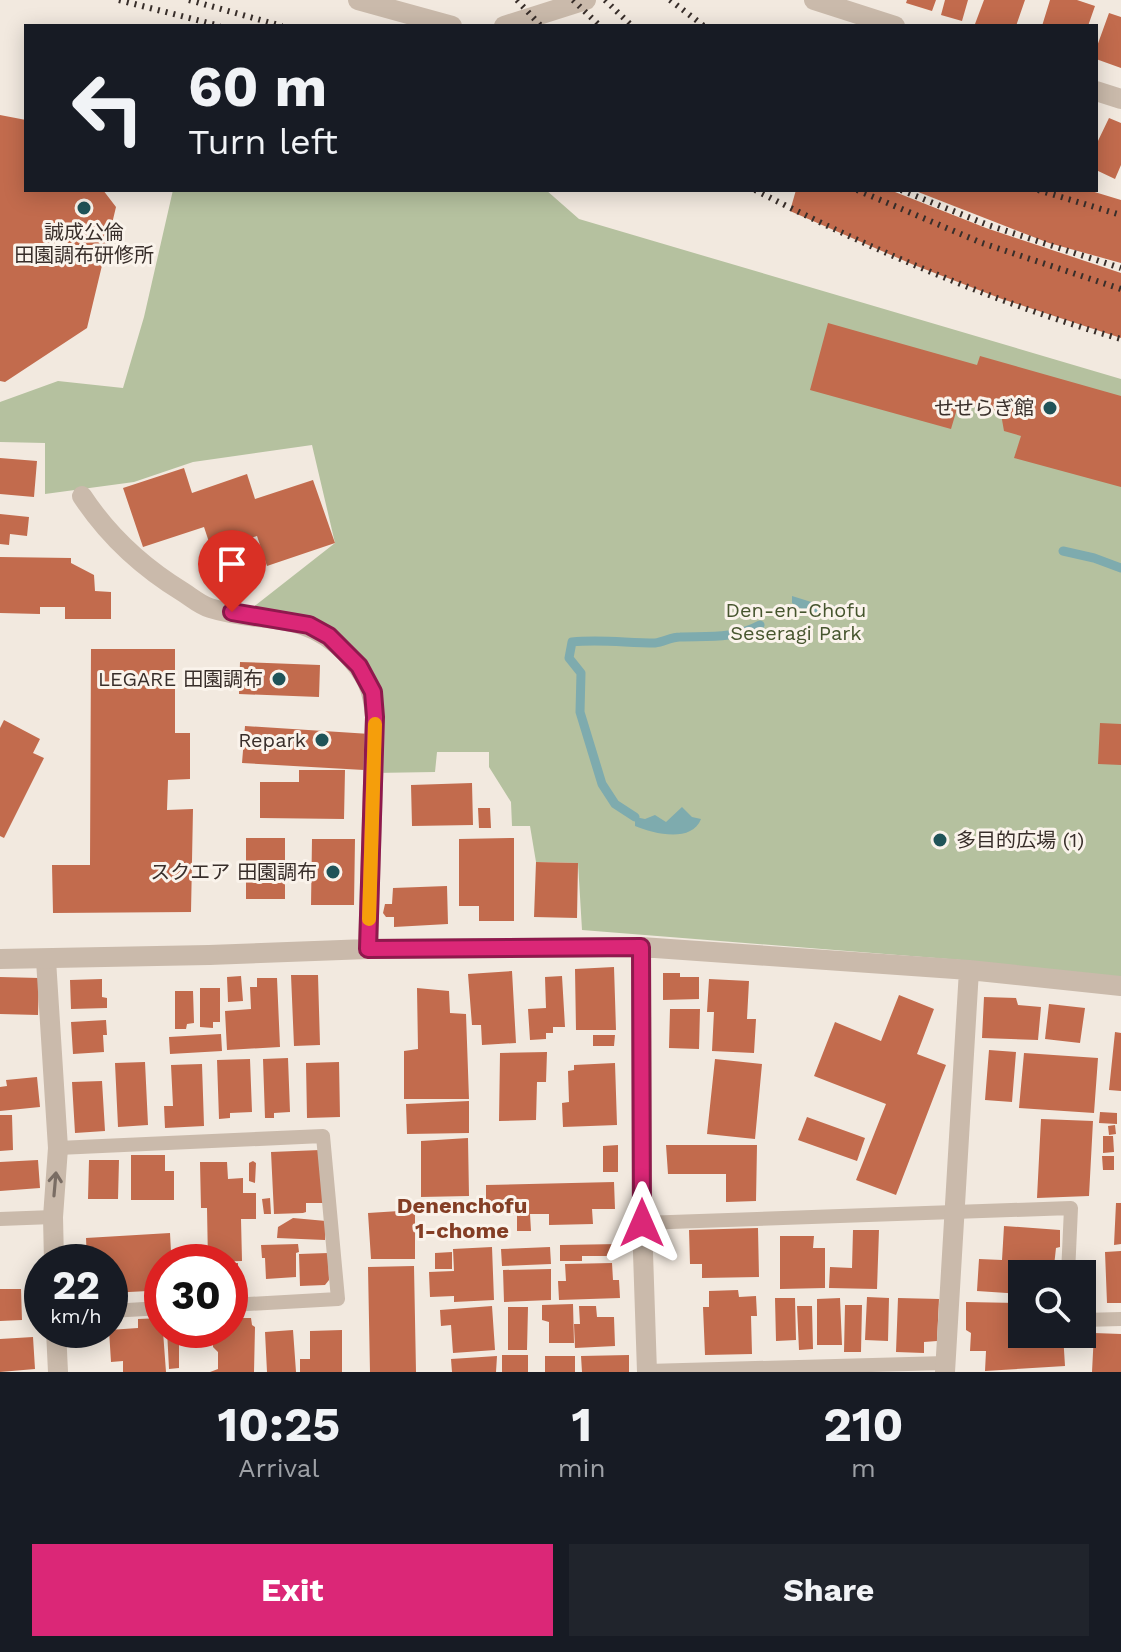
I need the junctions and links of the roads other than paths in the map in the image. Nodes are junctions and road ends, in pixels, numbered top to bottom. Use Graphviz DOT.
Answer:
graph roads {
  1 [pos="358,0"];
  2 [pos="586,0"];
  3 [pos="814,0"];
  4 [pos="445,24"];
  5 [pos="510,24"];
  6 [pos="889,24"];
  7 [pos="1098,92"];
  8 [pos="1121,99"];
  9 [pos="82,496"];
  10 [pos="641,947"];
  11 [pos="368,949"];
  12 [pos="0,959"];
  13 [pos="46,960"];
  14 [pos="969,970"];
  15 [pos="1121,986"];
  16 [pos="58,1148"];
  17 [pos="954,1212"];
  18 [pos="53,1217"];
  19 [pos="0,1219"];
  20 [pos="642,1223"];
  21 [pos="54,1244"];
  22 [pos="1069,1260"];
  23 [pos="248,1304"];
  24 [pos="1121,1319"];
  25 [pos="1096,1320"];
  26 [pos="57,1348"];
  27 [pos="946,1368"];
  28 [pos="58,1372"];
  29 [pos="647,1372"];
  1 -- 4 [label="street"];
  2 -- 5 [label="street"];
  3 -- 6 [label="street"];
  7 -- 8 [label="street"];
  9 -- 11 [label="street"];
  10 -- 11 [label="street"];
  10 -- 14 [label="street"];
  10 -- 20 [label="street"];
  11 -- 13 [label="street"];
  12 -- 13 [label="street"];
  13 -- 16 [label="street"];
  14 -- 15 [label="street"];
  14 -- 17 [label="street"];
  18 -- 16 [label="street, one-way"];
  16 -- 23 [label="lane"];
  17 -- 20 [label="lane"];
  17 -- 22 [label="lane"];
  17 -- 27 [label="street"];
  18 -- 19 [label="lane"];
  18 -- 21 [label="street"];
  20 -- 29 [label="street"];
  24 -- 25 [label="lane"];
  26 -- 28 [label="street"];
  27 -- 29 [label="lane"];
}
